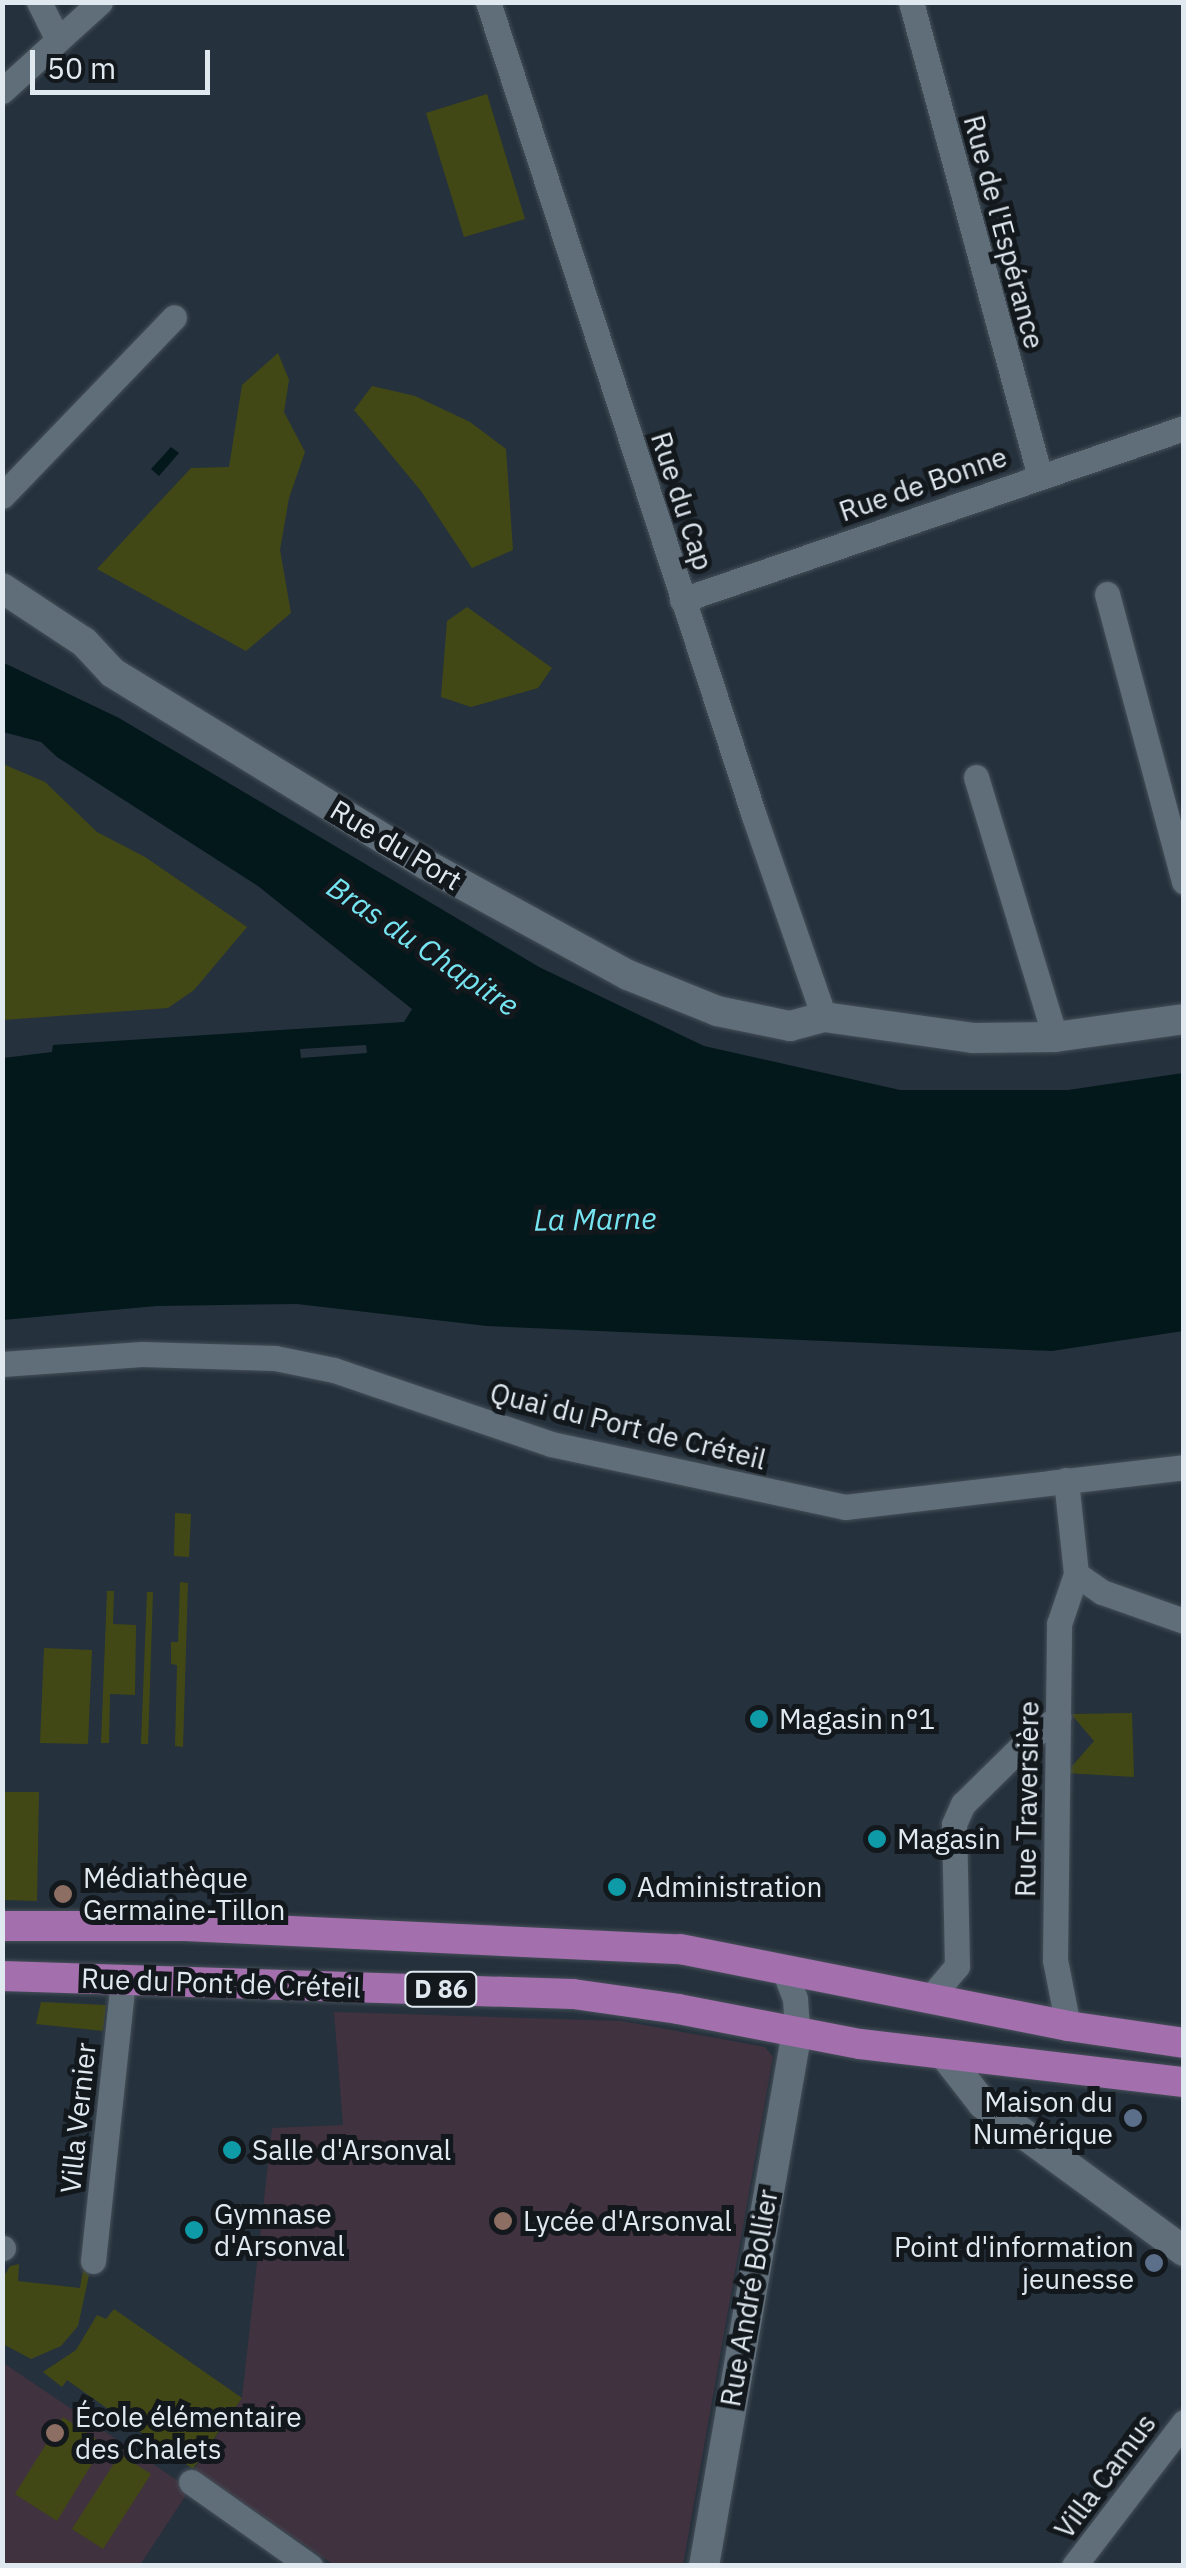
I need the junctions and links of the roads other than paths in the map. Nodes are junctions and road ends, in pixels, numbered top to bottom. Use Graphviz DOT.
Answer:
graph roads {
  1 [pos="38,2"];
  2 [pos="100,2"];
  3 [pos="488,2"];
  4 [pos="911,2"];
  5 [pos="58,40"];
  6 [pos="2,91"];
  7 [pos="174,317"];
  8 [pos="1184,428"];
  9 [pos="1040,476"];
  10 [pos="2,496"];
  11 [pos="2,588"];
  12 [pos="1107,594"];
  13 [pos="682,600"];
  14 [pos="976,777"];
  15 [pos="1184,882"];
  16 [pos="824,1017"];
  17 [pos="1184,1019"];
  18 [pos="1054,1037"];
  19 [pos="2,1364"];
  20 [pos="1184,1468"];
  21 [pos="1066,1480"];
  22 [pos="1076,1574"];
  23 [pos="1184,1620"];
  24 [pos="1059,1717"];
  25 [pos="2,1926"];
  26 [pos="784,1970"];
  27 [pos="2,1976"];
  28 [pos="123,1981"];
  29 [pos="930,1998"];
  30 [pos="1068,2026"];
  31 [pos="796,2030"];
  32 [pos="1184,2043"];
  33 [pos="944,2054"];
  34 [pos="1184,2082"];
  35 [pos="1184,2251"];
  36 [pos="93,2261"];
  37 [pos="1184,2422"];
  38 [pos="191,2482"];
  39 [pos="310,2566"];
  40 [pos="704,2566"];
  41 [pos="1074,2566"];
  1 -- 5 [label="street"];
  2 -- 5 [label="street"];
  3 -- 13 [label="street, Rue du Cap"];
  4 -- 9 [label="street, Rue de l'Espérance"];
  5 -- 6 [label="street"];
  7 -- 10 [label="street"];
  8 -- 9 [label="street, Rue de Bonne"];
  9 -- 13 [label="street, Rue de Bonne"];
  11 -- 16 [label="street, Rue du Port"];
  12 -- 15 [label="street"];
  13 -- 16 [label="street, Rue du Cap"];
  14 -- 18 [label="street"];
  16 -- 18 [label="street, Rue du Port"];
  17 -- 18 [label="street, Rue du Port"];
  19 -- 21 [label="street, Quai du Port de Créteil"];
  20 -- 21 [label="street, Quai du Port de Créteil"];
  21 -- 22 [label="street"];
  22 -- 23 [label="street"];
  22 -- 24 [label="street, Rue Traversière"];
  24 -- 29 [label="street"];
  24 -- 30 [label="street, Rue Traversière"];
  25 -- 26 [label="main road, Rue du Pont de Créteil / D 86"];
  26 -- 29 [label="main road, Rue du Pont de Créteil / D 86"];
  26 -- 31 [label="street"];
  27 -- 28 [label="main road, Rue du Pont de Créteil / D 86"];
  28 -- 31 [label="main road, Rue du Pont de Créteil / D 86"];
  28 -- 36 [label="street, Villa Vernier"];
  29 -- 30 [label="main road, Rue du Pont de Créteil / D 86"];
  30 -- 32 [label="main road, Rue du Pont de Créteil / D 86"];
  31 -- 33 [label="main road, Rue du Pont de Créteil / D 86"];
  31 -- 40 [label="street, Rue André Bollier"];
  33 -- 34 [label="main road, Rue du Pont de Créteil / D 86"];
  33 -- 35 [label="street"];
  37 -- 41 [label="street, Villa Camus"];
  38 -- 39 [label="street"];
}
